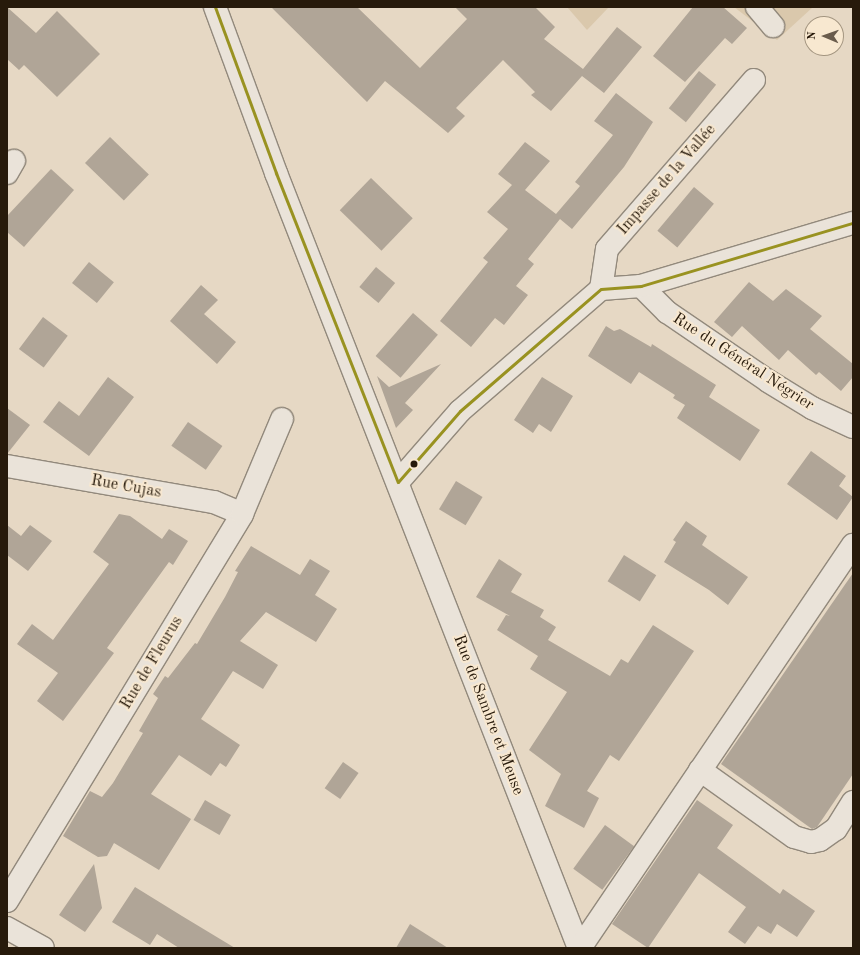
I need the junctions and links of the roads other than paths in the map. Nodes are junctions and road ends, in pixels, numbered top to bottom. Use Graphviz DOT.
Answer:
graph roads {
  1 [pos="215,7"];
  2 [pos="757,7"];
  3 [pos="774,26"];
  4 [pos="754,80"];
  5 [pos="853,223"];
  6 [pos="641,286"];
  7 [pos="601,289"];
  8 [pos="282,419"];
  9 [pos="853,427"];
  10 [pos="7,466"];
  11 [pos="398,482"];
  12 [pos="242,514"];
  13 [pos="853,545"];
  14 [pos="700,770"];
  15 [pos="853,802"];
  16 [pos="7,901"];
  17 [pos="7,928"];
  18 [pos="43,948"];
  19 [pos="580,948"];
  1 -- 11 [label="street, Rue de Sambre et Meuse"];
  2 -- 3 [label="street"];
  4 -- 7 [label="street, Impasse de la Vallée"];
  5 -- 6 [label="street"];
  6 -- 7 [label="street"];
  6 -- 9 [label="street, Rue du Général Négrier"];
  7 -- 11 [label="street"];
  8 -- 12 [label="street, Rue de Fleurus"];
  10 -- 12 [label="street, Rue Cujas"];
  11 -- 19 [label="street, Rue de Sambre et Meuse"];
  12 -- 16 [label="street, Rue de Fleurus"];
  13 -- 14 [label="street"];
  14 -- 15 [label="street"];
  14 -- 19 [label="street"];
  17 -- 18 [label="street"];
}
